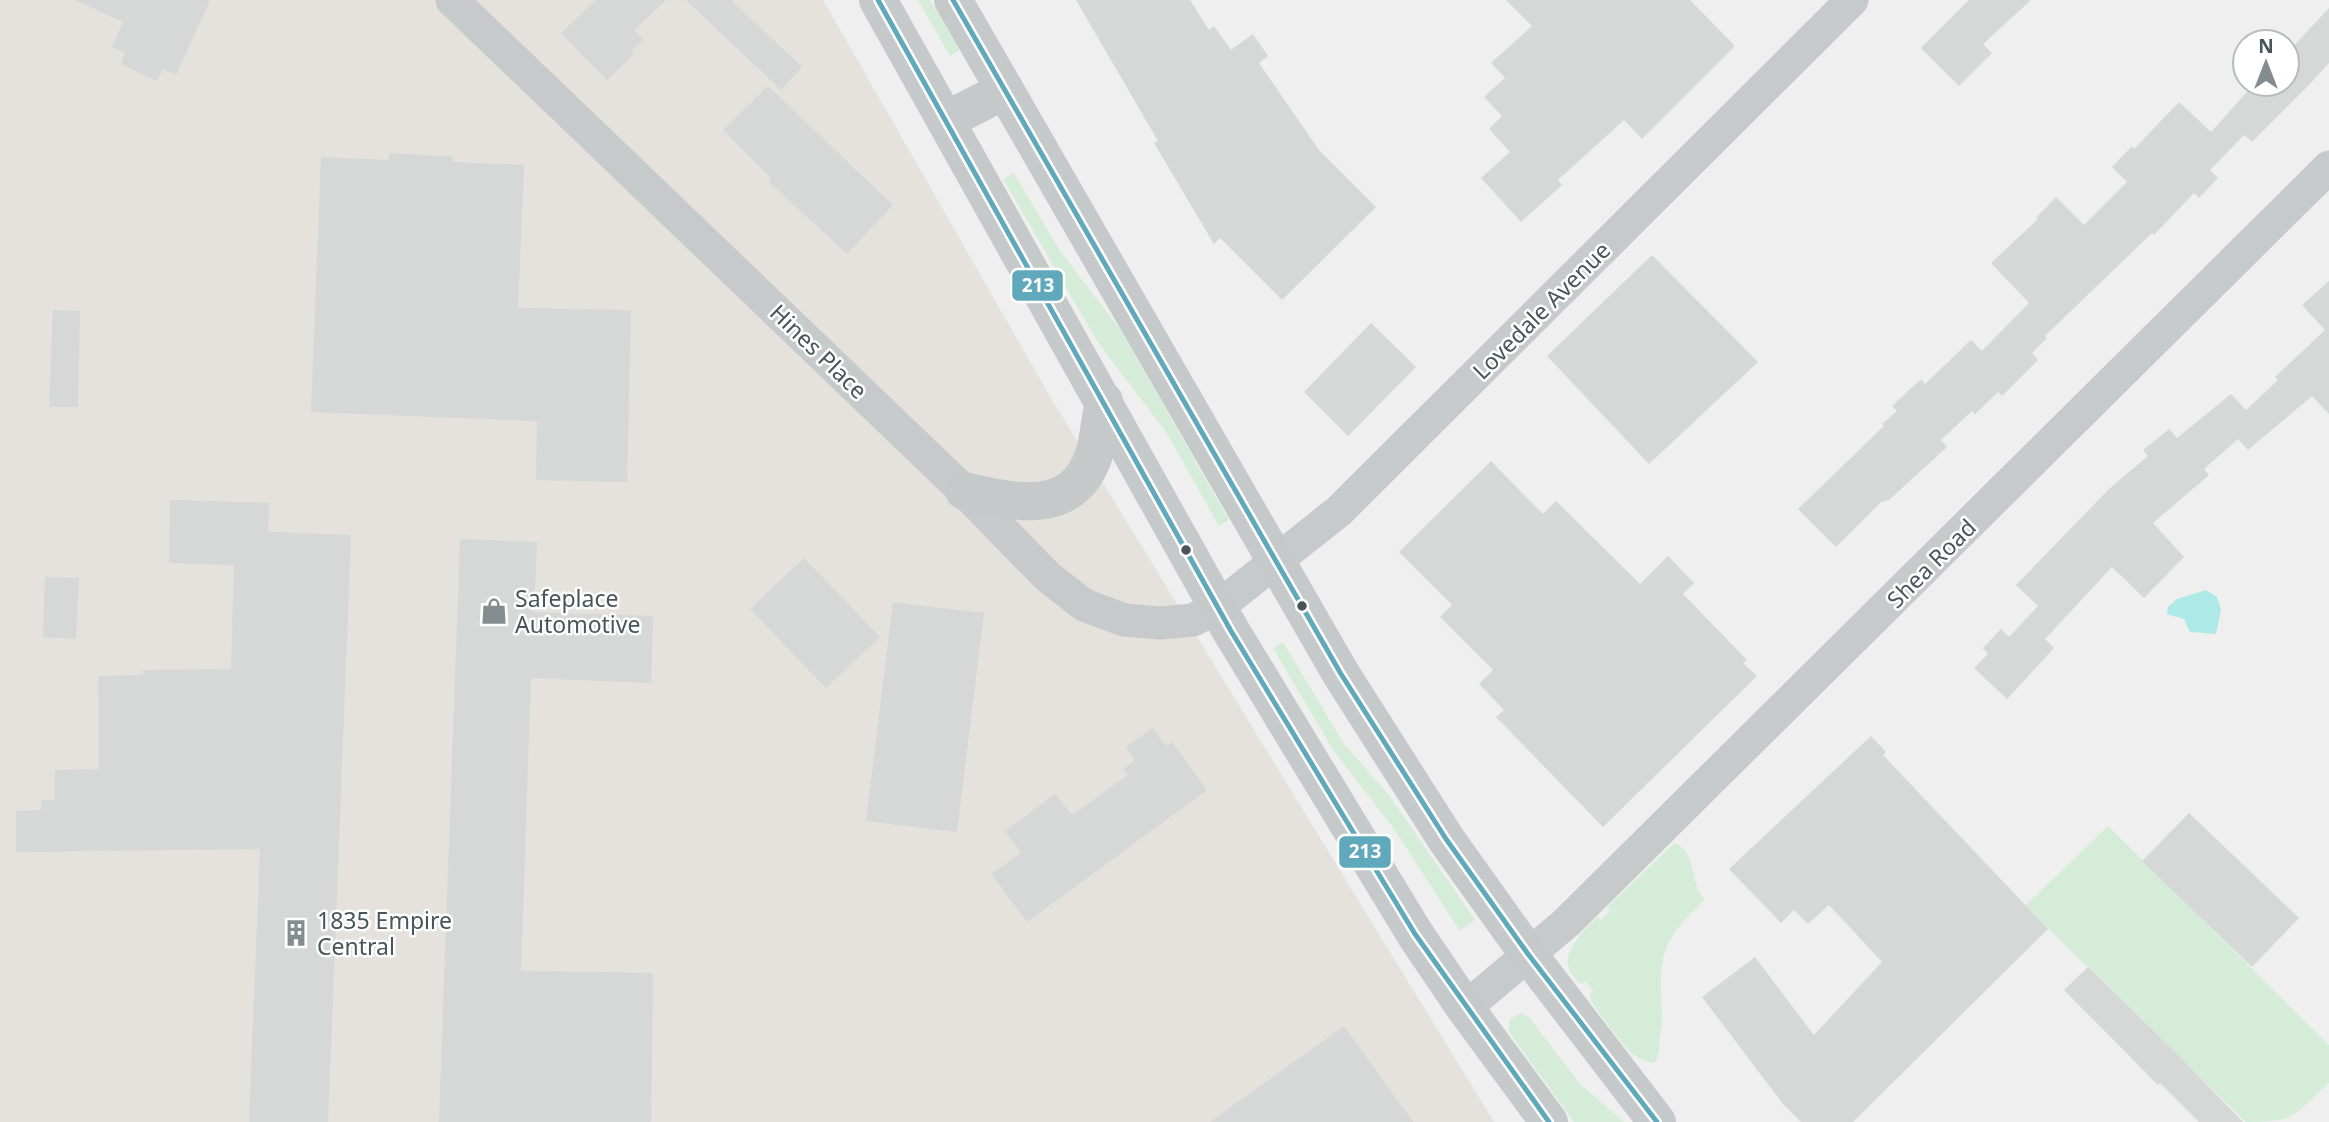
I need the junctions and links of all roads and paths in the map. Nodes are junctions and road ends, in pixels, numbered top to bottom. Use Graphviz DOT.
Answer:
graph roads {
  1 [pos="452,0"];
  2 [pos="878,0"];
  3 [pos="953,0"];
  4 [pos="1853,0"];
  5 [pos="1005,90"];
  6 [pos="947,120"];
  7 [pos="2329,167"];
  8 [pos="1104,401"];
  9 [pos="964,491"];
  10 [pos="1278,563"];
  11 [pos="1218,607"];
  12 [pos="1528,954"];
  13 [pos="1465,1008"];
  14 [pos="1549,1122"];
  15 [pos="1657,1122"];
  1 -- 9 [label="street, Hines Place"];
  2 -- 6 [label="main road"];
  3 -- 5 [label="main road"];
  4 -- 10 [label="street, Lovedale Avenue"];
  5 -- 6 [label="main road"];
  5 -- 10 [label="main road"];
  6 -- 8 [label="main road"];
  7 -- 12 [label="street, Shea Road"];
  8 -- 9 [label="main road"];
  8 -- 11 [label="main road"];
  9 -- 11 [label="street, Hines Place"];
  10 -- 11 [label="street, Lovedale Avenue"];
  10 -- 12 [label="main road"];
  11 -- 13 [label="main road"];
  12 -- 13 [label="street, Shea Road"];
  12 -- 15 [label="main road"];
  13 -- 14 [label="main road"];
}
